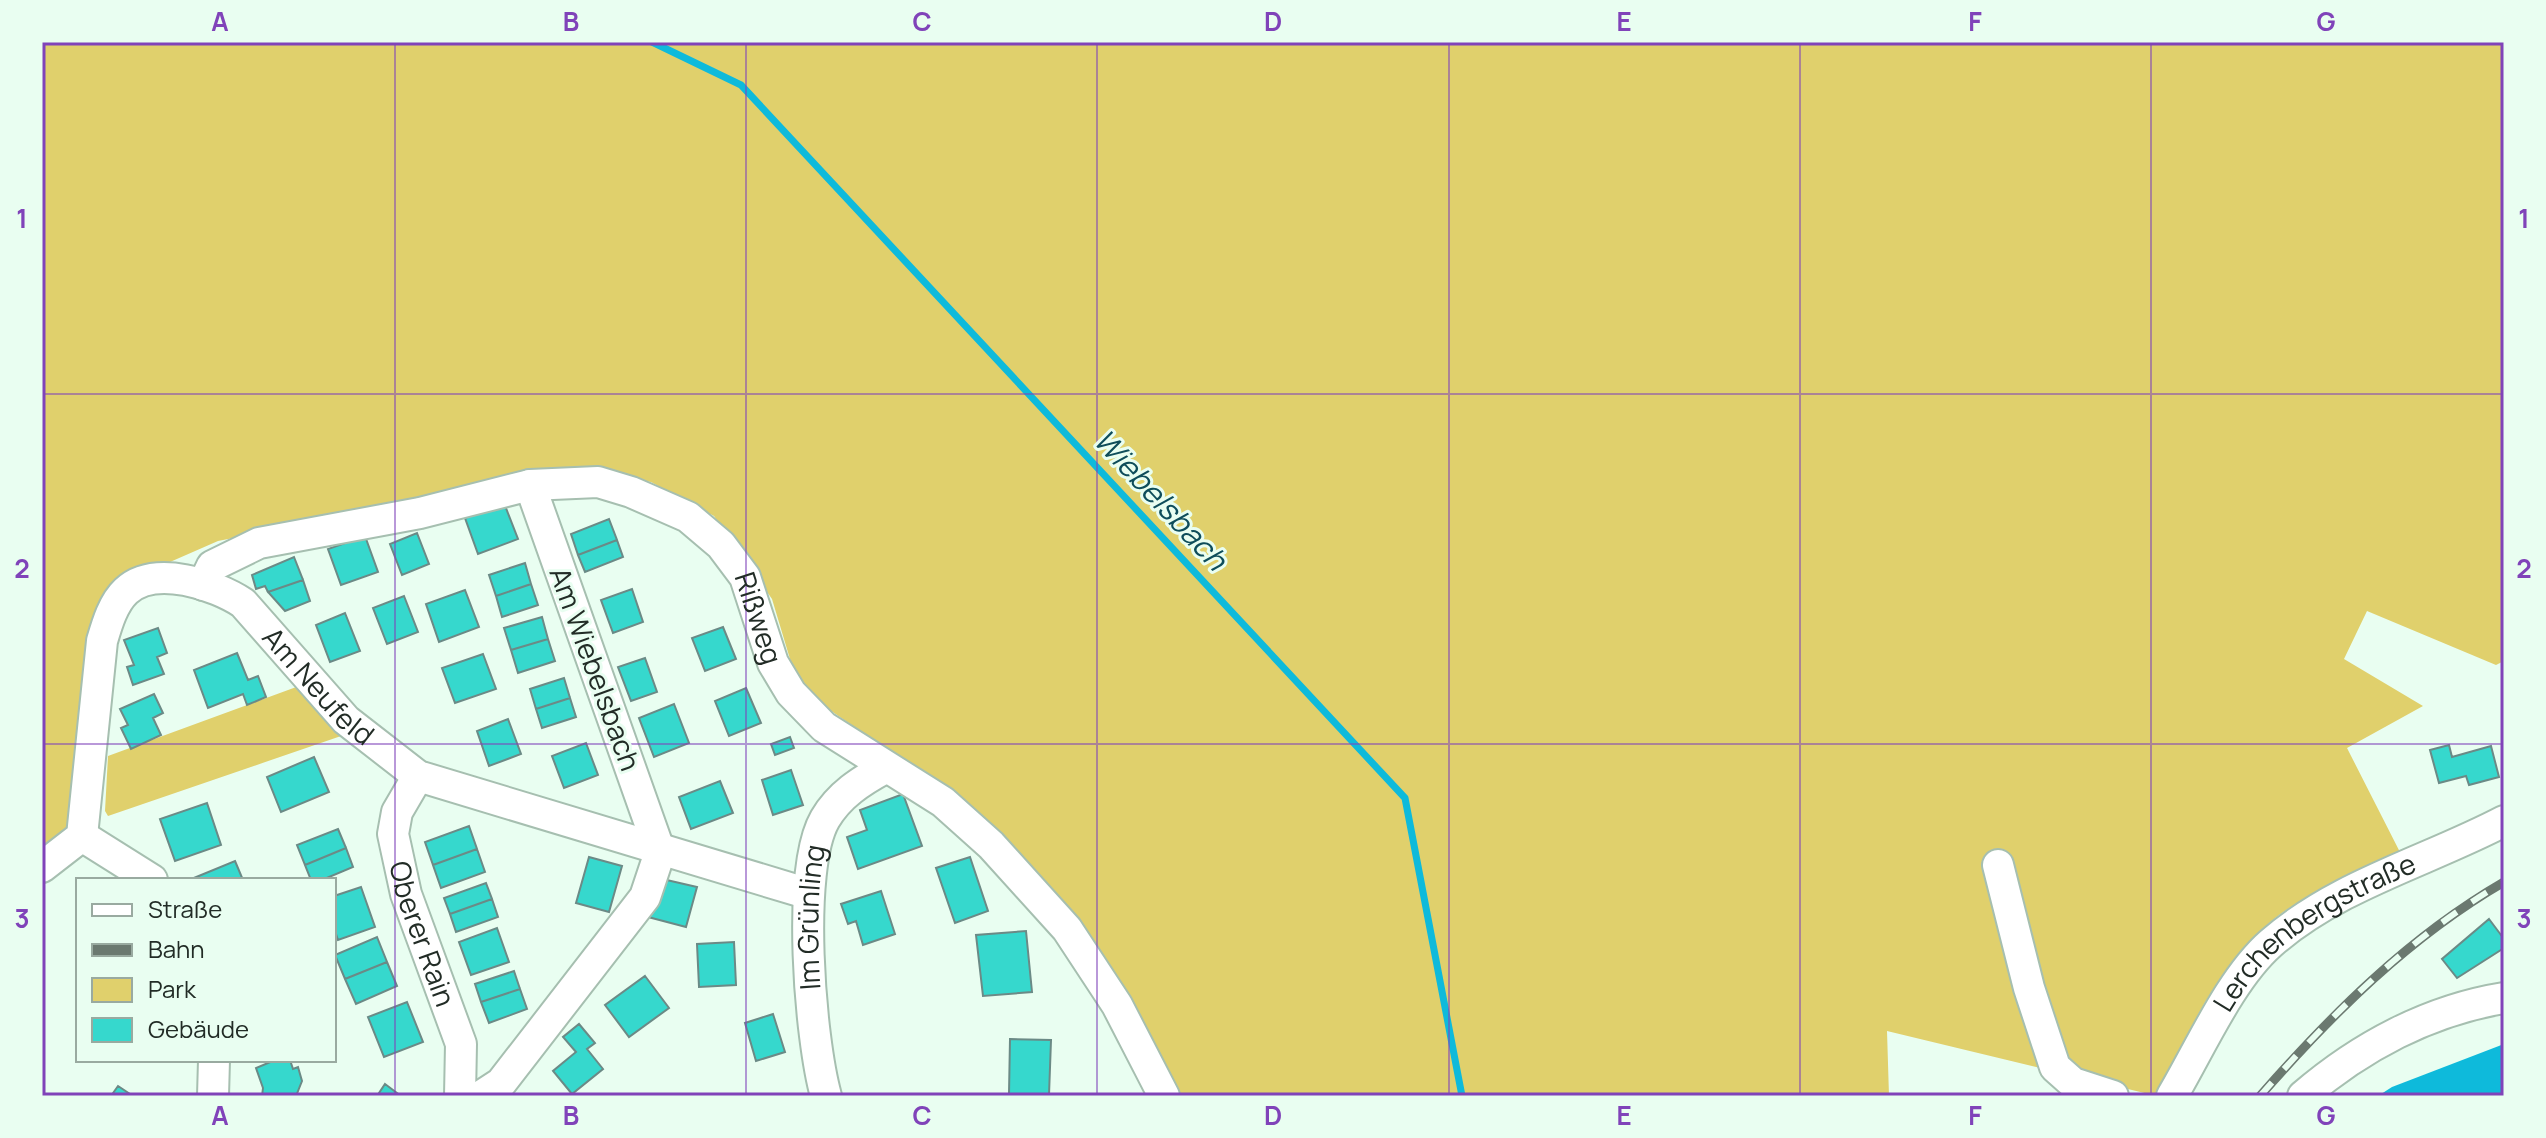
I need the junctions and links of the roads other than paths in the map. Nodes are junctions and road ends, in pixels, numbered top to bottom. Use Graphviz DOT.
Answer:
graph roads {
  1 [pos="530,485"];
  2 [pos="203,585"];
  3 [pos="885,768"];
  4 [pos="418,776"];
  5 [pos="2504,821"];
  6 [pos="82,836"];
  7 [pos="660,852"];
  8 [pos="1998,865"];
  9 [pos="42,867"];
  10 [pos="149,878"];
  11 [pos="806,893"];
  12 [pos="2504,998"];
  13 [pos="214,1062"];
  14 [pos="213,1096"];
  15 [pos="460,1096"];
  16 [pos="481,1096"];
  17 [pos="826,1096"];
  18 [pos="1164,1096"];
  19 [pos="2113,1096"];
  20 [pos="2172,1096"];
  21 [pos="2303,1096"];
  1 -- 2 [label="street, Rißweg"];
  1 -- 3 [label="street, Rißweg"];
  1 -- 7 [label="street, Am Wiebelsbach"];
  2 -- 4 [label="street, Am Neufeld"];
  2 -- 6 [label="street, Am Neufeld"];
  3 -- 11 [label="street, Im Grünling"];
  3 -- 18 [label="street, Rißweg"];
  4 -- 7 [label="street, Am Neufeld"];
  4 -- 15 [label="street, Oberer Rain"];
  5 -- 20 [label="street, Lerchenbergstraße"];
  6 -- 9 [label="street"];
  6 -- 10 [label="street"];
  7 -- 11 [label="street, Am Neufeld"];
  7 -- 16 [label="street"];
  8 -- 19 [label="street"];
  11 -- 17 [label="street, Im Grünling"];
  12 -- 21 [label="street"];
  13 -- 14 [label="street"];
}
